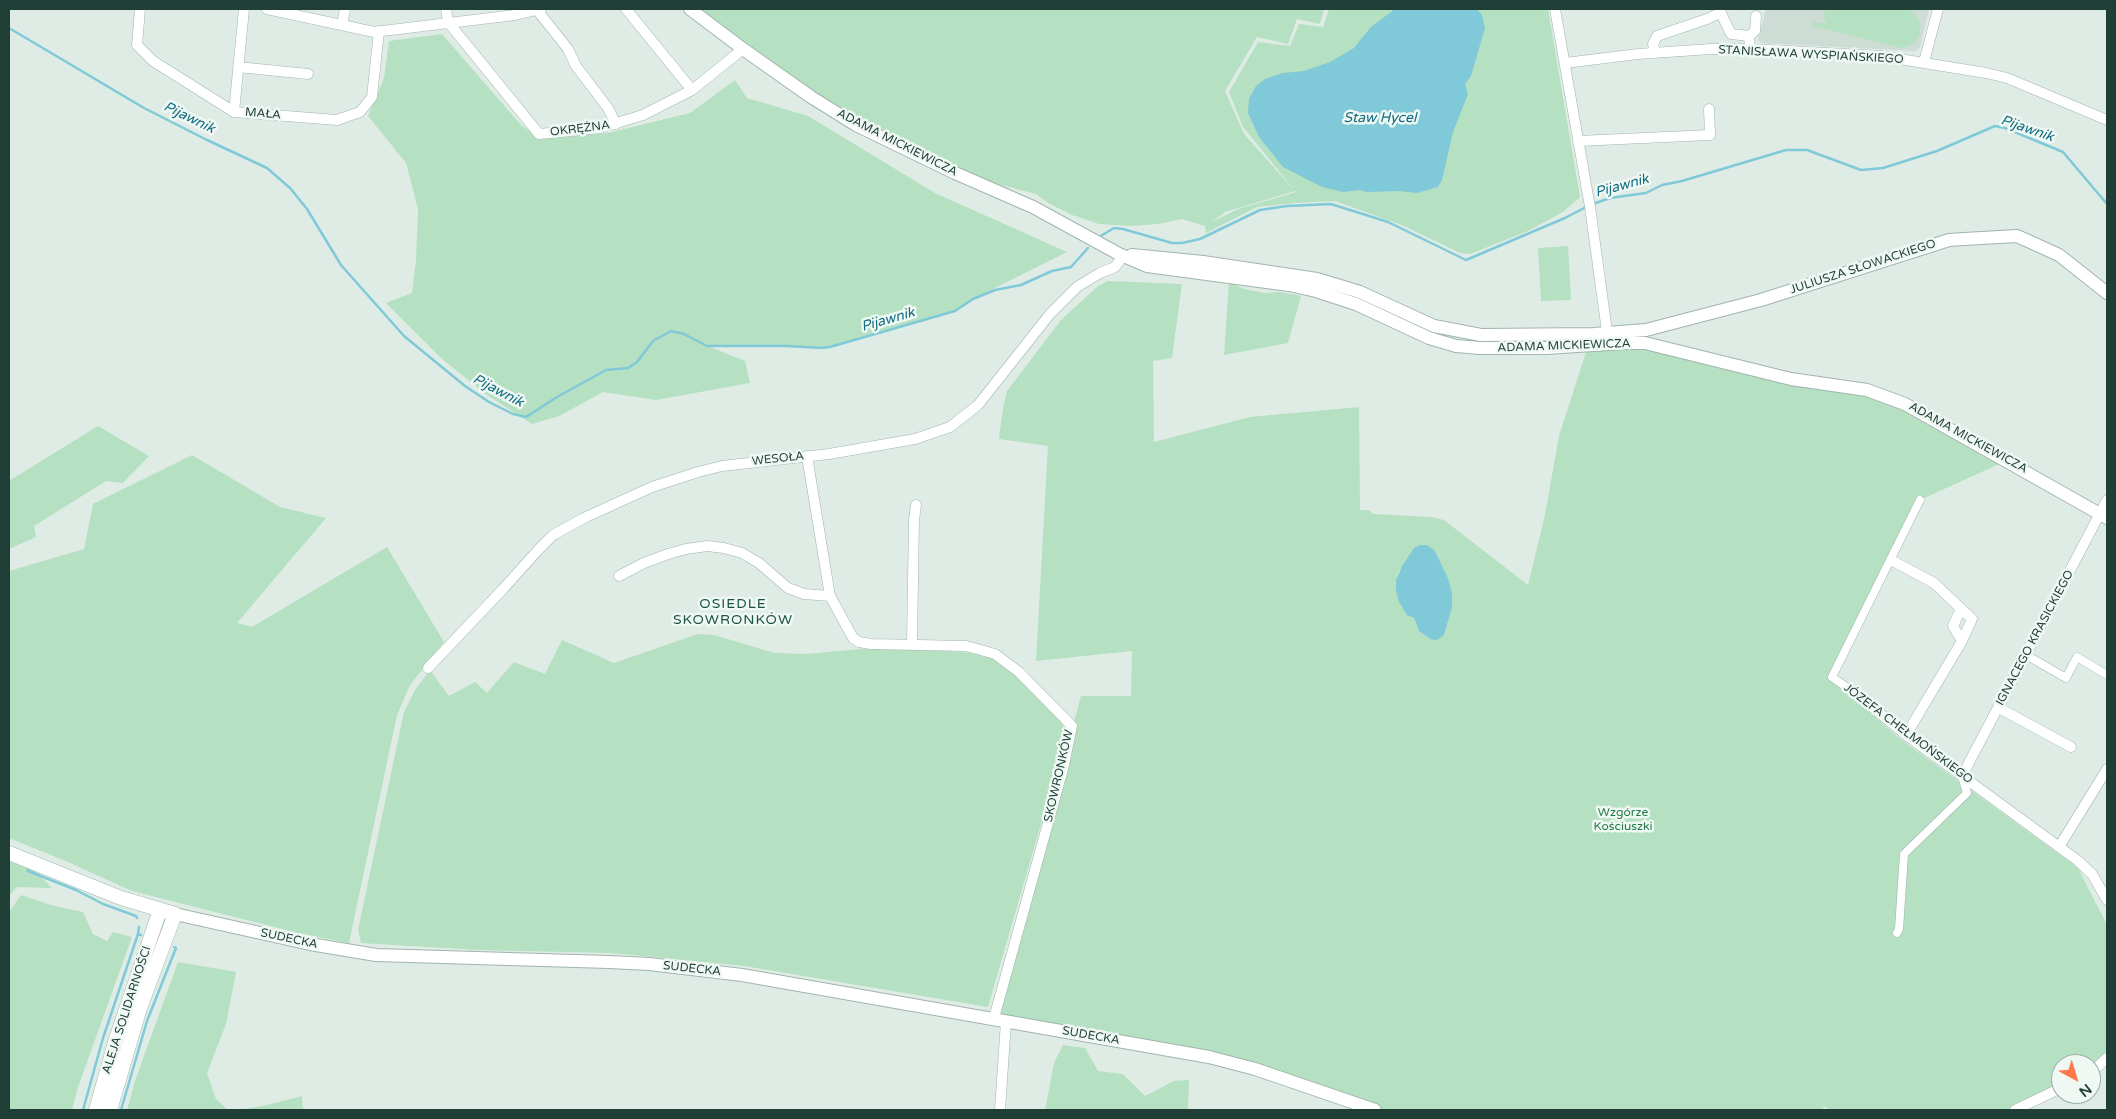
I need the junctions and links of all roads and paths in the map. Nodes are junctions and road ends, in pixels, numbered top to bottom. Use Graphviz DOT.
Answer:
graph roads {
  1 [pos="140,9"];
  2 [pos="244,9"];
  3 [pos="266,9"];
  4 [pos="345,9"];
  5 [pos="446,9"];
  6 [pos="626,9"];
  7 [pos="690,9"];
  8 [pos="1556,9"];
  9 [pos="1938,9"];
  10 [pos="539,10"];
  11 [pos="1720,11"];
  12 [pos="1756,16"];
  13 [pos="448,22"];
  14 [pos="342,25"];
  15 [pos="380,31"];
  16 [pos="1749,36"];
  17 [pos="1750,49"];
  18 [pos="743,50"];
  19 [pos="1654,53"];
  20 [pos="1924,62"];
  21 [pos="1565,63"];
  22 [pos="238,67"];
  23 [pos="308,74"];
  24 [pos="692,90"];
  25 [pos="1709,109"];
  26 [pos="234,112"];
  27 [pos="2107,120"];
  28 [pos="616,124"];
  29 [pos="1578,141"];
  30 [pos="1119,254"];
  31 [pos="2107,293"];
  32 [pos="1646,330"];
  33 [pos="1607,339"];
  34 [pos="1645,343"];
  35 [pos="807,456"];
  36 [pos="1920,500"];
  37 [pos="2107,500"];
  38 [pos="916,505"];
  39 [pos="2104,516"];
  40 [pos="1891,560"];
  41 [pos="619,576"];
  42 [pos="830,596"];
  43 [pos="1961,609"];
  44 [pos="1962,641"];
  45 [pos="912,644"];
  46 [pos="2026,655"];
  47 [pos="428,668"];
  48 [pos="2107,675"];
  49 [pos="1859,696"];
  50 [pos="1999,708"];
  51 [pos="1906,735"];
  52 [pos="2071,747"];
  53 [pos="2107,769"];
  54 [pos="1962,776"];
  55 [pos="2059,847"];
  56 [pos="9,853"];
  57 [pos="2107,900"];
  58 [pos="160,910"];
  59 [pos="175,914"];
  60 [pos="1897,933"];
  61 [pos="1001,1019"];
  62 [pos="2051,1093"];
  63 [pos="96,1110"];
  64 [pos="110,1110"];
  65 [pos="1000,1110"];
  66 [pos="1375,1110"];
  67 [pos="2015,1110"];
  1 -- 26 [label="street, MAŁA"];
  2 -- 22 [label="street"];
  3 -- 14 [label="street"];
  4 -- 14 [label="street"];
  5 -- 13 [label="street"];
  6 -- 24 [label="street"];
  7 -- 18 [label="street, ADAMA MICKIEWICZA"];
  8 -- 21 [label="street"];
  9 -- 20 [label="street"];
  10 -- 13 [label="street"];
  10 -- 28 [label="street"];
  11 -- 16 [label="street"];
  11 -- 19 [label="street"];
  12 -- 16 [label="street"];
  13 -- 15 [label="street"];
  13 -- 28 [label="street, OKRĘŻNA"];
  14 -- 15 [label="street"];
  15 -- 26 [label="street, MAŁA"];
  16 -- 17 [label="street"];
  17 -- 19 [label="street, STANISŁAWA WYSPIAŃSKIEGO"];
  17 -- 20 [label="street, STANISŁAWA WYSPIAŃSKIEGO"];
  18 -- 24 [label="street, OKRĘŻNA"];
  18 -- 30 [label="street, ADAMA MICKIEWICZA"];
  19 -- 21 [label="street, STANISŁAWA WYSPIAŃSKIEGO"];
  20 -- 27 [label="street, STANISŁAWA WYSPIAŃSKIEGO"];
  21 -- 29 [label="street"];
  22 -- 23 [label="street"];
  22 -- 26 [label="street"];
  24 -- 28 [label="street, OKRĘŻNA"];
  25 -- 29 [label="street"];
  29 -- 33 [label="street"];
  30 -- 33 [label="street, ADAMA MICKIEWICZA"];
  30 -- 35 [label="street, WESOŁA"];
  31 -- 32 [label="street, JULIUSZA SŁOWACKIEGO"];
  32 -- 33 [label="street, JULIUSZA SŁOWACKIEGO"];
  32 -- 34 [label="street"];
  33 -- 34 [label="street, ADAMA MICKIEWICZA"];
  34 -- 39 [label="street, ADAMA MICKIEWICZA"];
  35 -- 42 [label="street, SKOWRONKÓW"];
  35 -- 47 [label="street, WESOŁA"];
  36 -- 40 [label="street, JÓZEFA CHEŁMOŃSKIEGO"];
  37 -- 39 [label="street, IGNACEGO KRASICKIEGO"];
  38 -- 45 [label="street"];
  39 -- 46 [label="street, IGNACEGO KRASICKIEGO"];
  40 -- 43 [label="street"];
  40 -- 49 [label="street, JÓZEFA CHEŁMOŃSKIEGO"];
  41 -- 42 [label="street"];
  42 -- 45 [label="street, SKOWRONKÓW"];
  43 -- 44 [label="street"];
  43 -- 44 [label="street"];
  44 -- 51 [label="street"];
  45 -- 61 [label="street, SKOWRONKÓW"];
  46 -- 48 [label="street"];
  46 -- 50 [label="street, IGNACEGO KRASICKIEGO"];
  49 -- 51 [label="street, JÓZEFA CHEŁMOŃSKIEGO"];
  50 -- 52 [label="street"];
  50 -- 54 [label="street, IGNACEGO KRASICKIEGO"];
  51 -- 54 [label="street, JÓZEFA CHEŁMOŃSKIEGO"];
  53 -- 55 [label="street"];
  54 -- 55 [label="street, JÓZEFA CHEŁMOŃSKIEGO"];
  54 -- 60 [label="street"];
  55 -- 57 [label="street, JÓZEFA CHEŁMOŃSKIEGO"];
  56 -- 58 [label="main road, SUDECKA"];
  58 -- 59 [label="main road, SUDECKA"];
  58 -- 63 [label="main road, ALEJA SOLIDARNOŚCI"];
  59 -- 61 [label="street, SUDECKA"];
  59 -- 64 [label="main road, ALEJA SOLIDARNOŚCI"];
  61 -- 65 [label="street"];
  61 -- 66 [label="street, SUDECKA"];
  62 -- 67 [label="street"];
}
